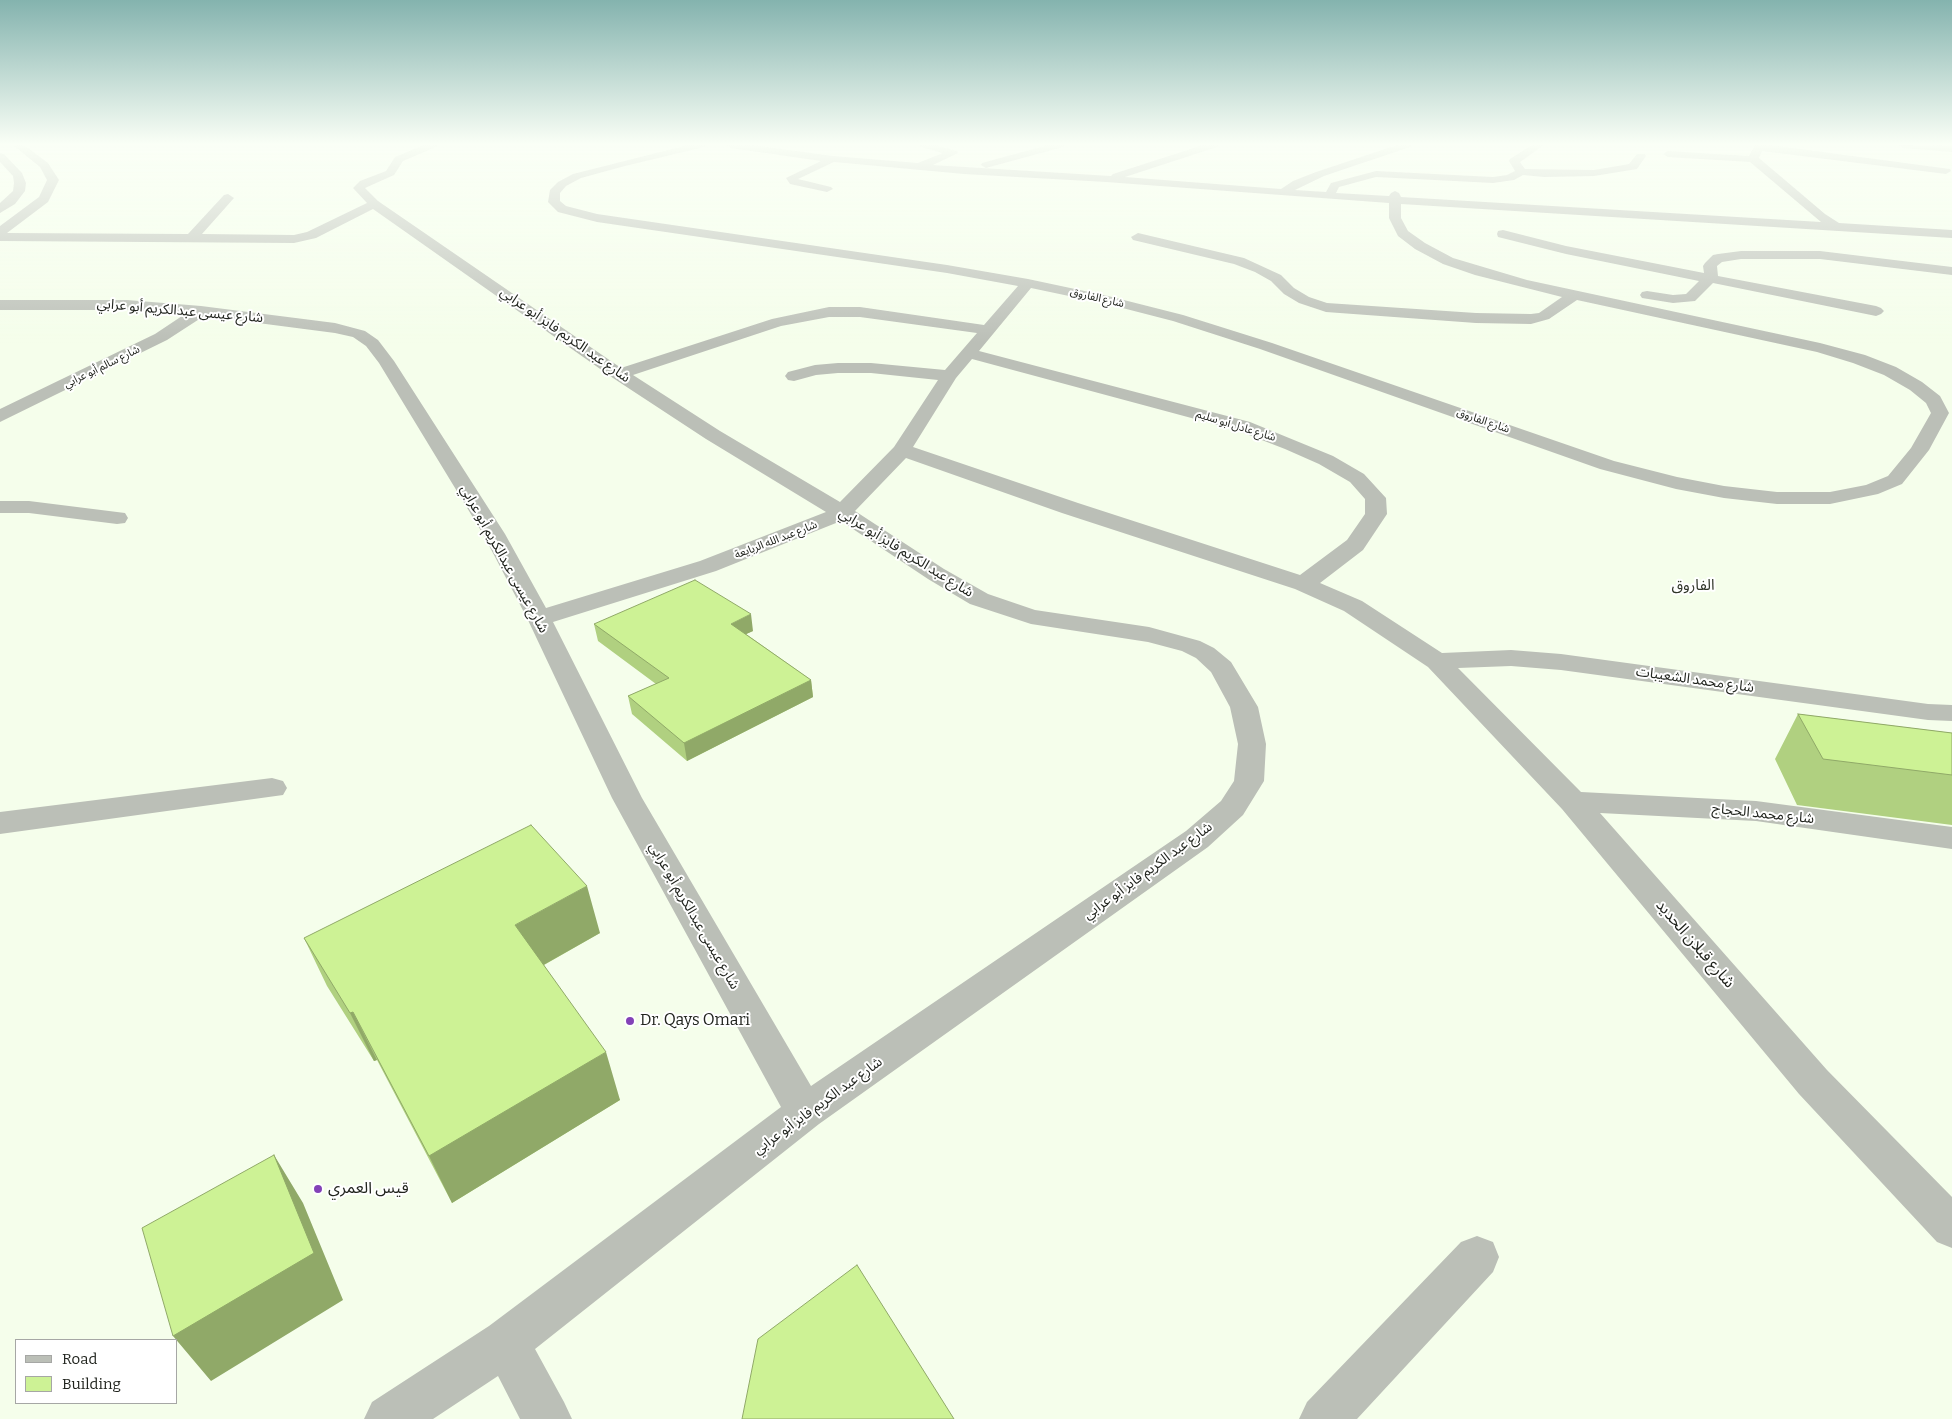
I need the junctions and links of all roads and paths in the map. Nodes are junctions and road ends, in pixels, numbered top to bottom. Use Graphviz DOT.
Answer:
graph roads {
  1 [pos="28,211"];
  2 [pos="216,211"];
  3 [pos="359,211"];
  4 [pos="384,211"];
  5 [pos="569,211"];
  6 [pos="1395,211"];
  7 [pos="1591,211"];
  8 [pos="1814,211"];
  9 [pos="1835,226"];
  10 [pos="0,232"];
  11 [pos="1503,234"];
  12 [pos="1952,234"];
  13 [pos="0,237"];
  14 [pos="1138,237"];
  15 [pos="192,238"];
  16 [pos="1448,261"];
  17 [pos="1952,271"];
  18 [pos="1711,277"];
  19 [pos="1583,282"];
  20 [pos="1028,283"];
  21 [pos="1635,293"];
  22 [pos="1573,296"];
  23 [pos="0,305"];
  24 [pos="201,311"];
  25 [pos="1876,311"];
  26 [pos="987,330"];
  27 [pos="969,352"];
  28 [pos="619,374"];
  29 [pos="794,376"];
  30 [pos="949,376"];
  31 [pos="0,416"];
  32 [pos="902,450"];
  33 [pos="0,507"];
  34 [pos="844,514"];
  35 [pos="118,518"];
  36 [pos="1303,584"];
  37 [pos="539,618"];
  38 [pos="1437,661"];
  39 [pos="1952,713"];
  40 [pos="272,788"];
  41 [pos="1573,802"];
  42 [pos="0,823"];
  43 [pos="1952,838"];
  44 [pos="806,1112"];
  45 [pos="1952,1227"];
  46 [pos="1477,1257"];
  47 [pos="506,1344"];
  48 [pos="389,1419"];
  49 [pos="547,1419"];
  50 [pos="1324,1419"];
  1 -- 10 [label="street"];
  2 -- 15 [label="street"];
  3 -- 15 [label="street"];
  4 -- 28 [label="street, شارع عبد الكريم فايز أبو عرابي"];
  5 -- 20 [label="street, شارع الفاروق"];
  6 -- 16 [label="street, شارع الفاروق"];
  7 -- 9 [label="street"];
  8 -- 9 [label="street"];
  9 -- 12 [label="street"];
  11 -- 18 [label="street"];
  13 -- 15 [label="street"];
  14 -- 22 [label="street"];
  16 -- 19 [label="street"];
  16 -- 22 [label="street, شارع الفاروق"];
  17 -- 18 [label="street"];
  18 -- 21 [label="street"];
  18 -- 25 [label="street"];
  20 -- 22 [label="street, شارع الفاروق"];
  20 -- 26 [label="street"];
  23 -- 24 [label="street, شارع عيسى عبدالكريم أبو عرابي"];
  24 -- 31 [label="street, شارع سالم أبو عرابي"];
  24 -- 37 [label="street, شارع عيسى عبدالكريم أبو عرابي"];
  26 -- 27 [label="street"];
  26 -- 28 [label="street"];
  27 -- 30 [label="street"];
  27 -- 36 [label="street, شارع عادل أبو سليم"];
  28 -- 34 [label="street, شارع عبد الكريم فايز أبو عرابي"];
  29 -- 30 [label="street"];
  30 -- 32 [label="street"];
  32 -- 34 [label="street"];
  32 -- 36 [label="street"];
  33 -- 35 [label="street"];
  34 -- 37 [label="street, شارع عبد الله الربايعة"];
  34 -- 44 [label="street, شارع عبد الكريم فايز أبو عرابي"];
  36 -- 38 [label="street"];
  37 -- 44 [label="street, شارع عيسى عبدالكريم أبو عرابي"];
  38 -- 39 [label="street, شارع محمد الشعيبات"];
  38 -- 41 [label="street, شارع قبلان الحديد"];
  40 -- 42 [label="street"];
  41 -- 43 [label="street, شارع محمد الحجاج"];
  41 -- 45 [label="street, شارع قبلان الحديد"];
  44 -- 47 [label="street, شارع عبد الكريم فايز أبو عرابي"];
  46 -- 50 [label="street"];
  47 -- 48 [label="street, شارع عبد الكريم فايز أبو عرابي"];
  47 -- 49 [label="street"];
}
